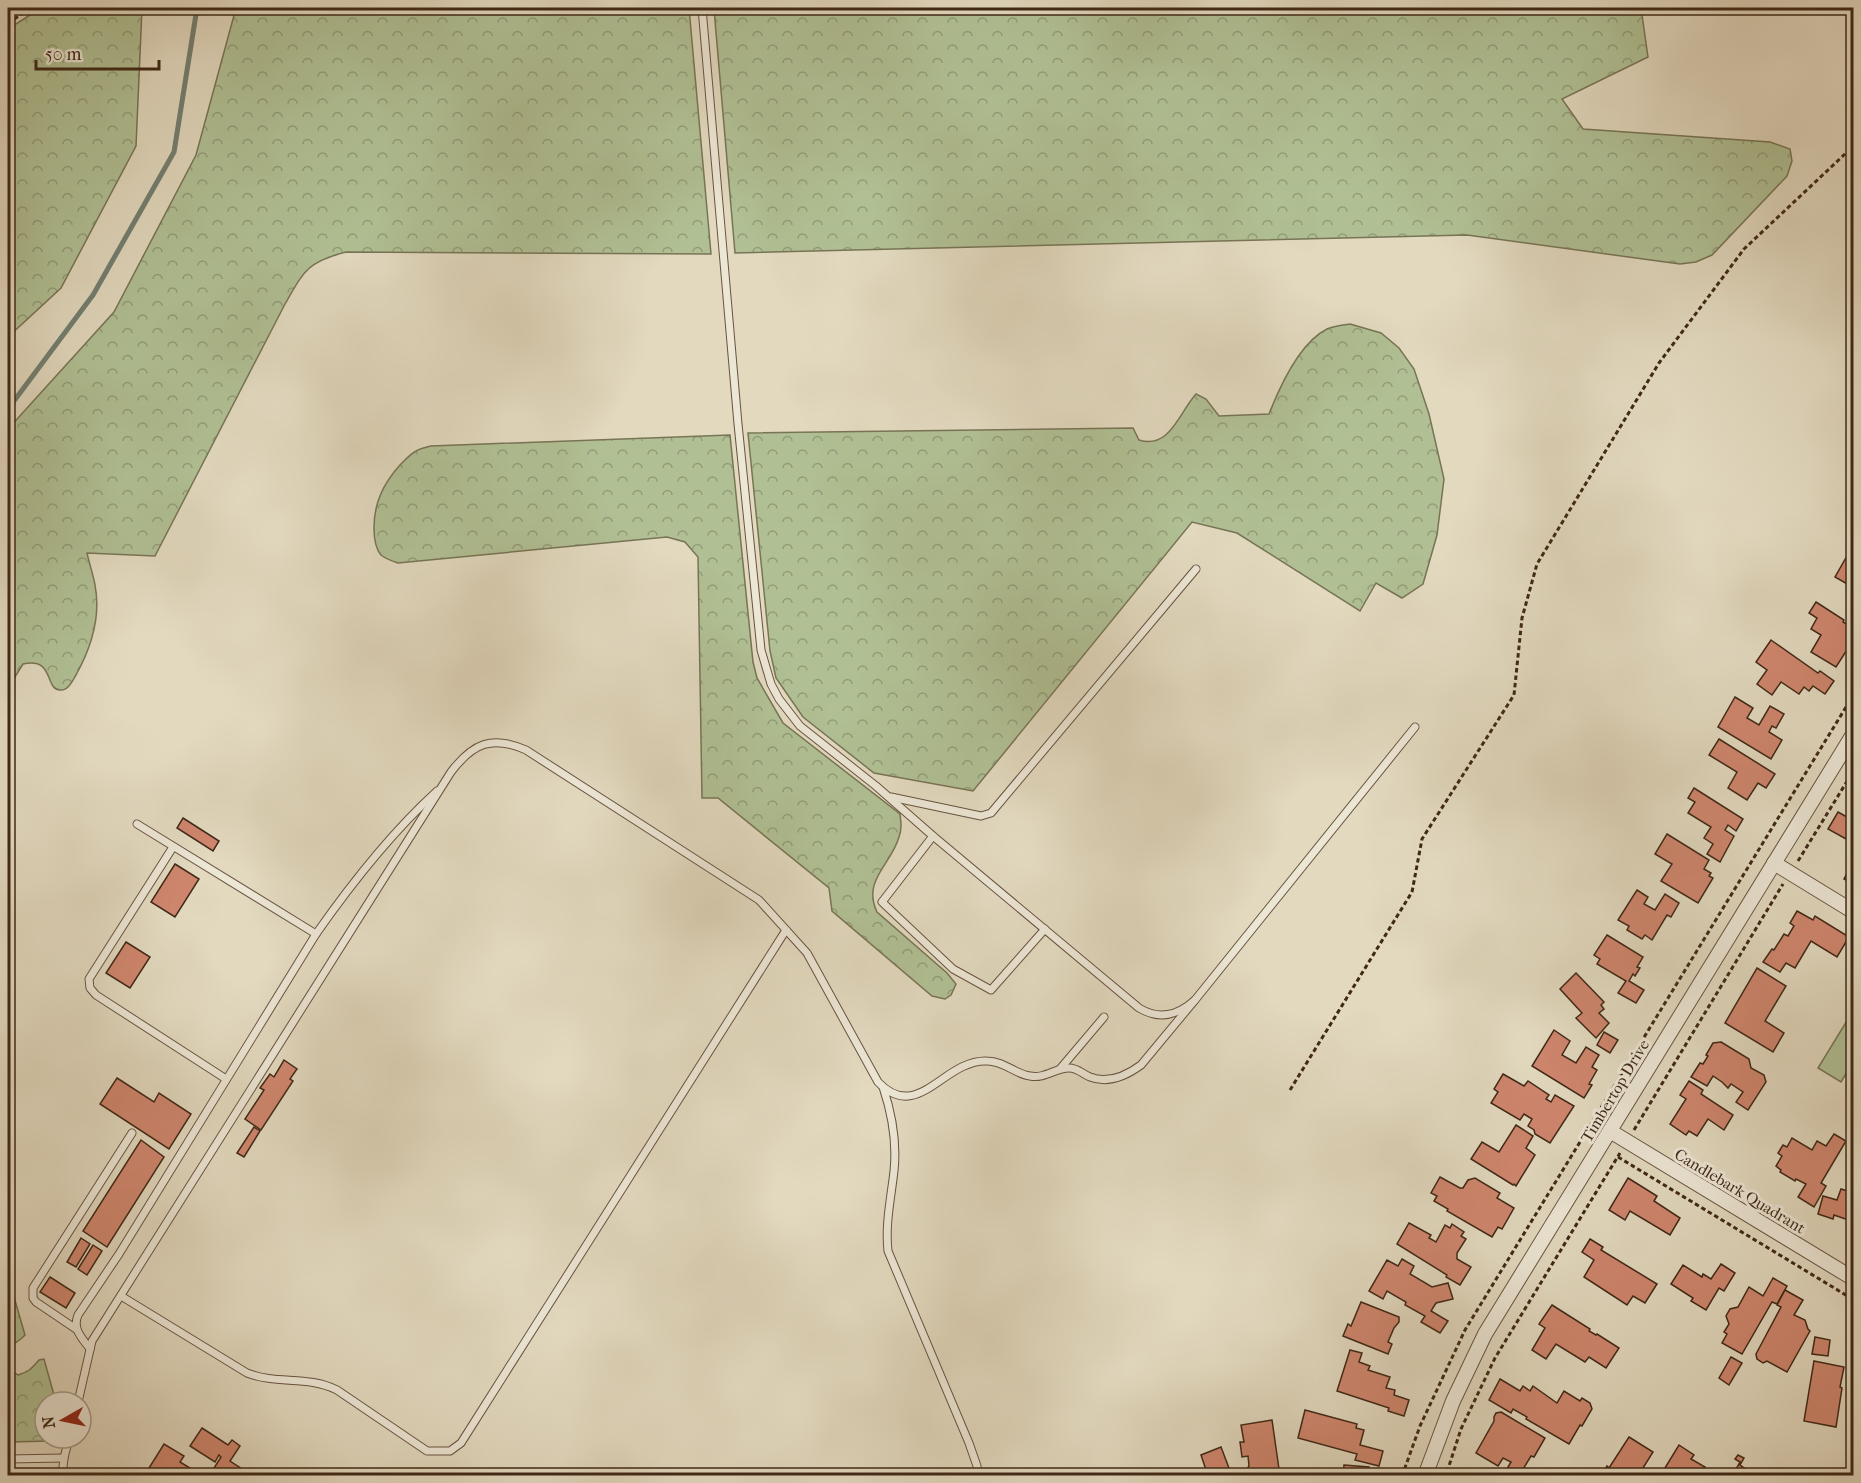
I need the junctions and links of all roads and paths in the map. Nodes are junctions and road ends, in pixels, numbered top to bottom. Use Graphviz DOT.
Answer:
graph roads {
  1 [pos="31,8"];
  2 [pos="702,8"];
  3 [pos="8,23"];
  4 [pos="1854,138"];
  5 [pos="1196,569"];
  6 [pos="1854,694"];
  7 [pos="1415,727"];
  8 [pos="1854,733"];
  9 [pos="1854,770"];
  10 [pos="443,785"];
  11 [pos="888,797"];
  12 [pos="137,824"];
  13 [pos="933,836"];
  14 [pos="173,847"];
  15 [pos="1774,863"];
  16 [pos="1797,863"];
  17 [pos="1784,883"];
  18 [pos="1854,912"];
  19 [pos="1045,929"];
  20 [pos="786,930"];
  21 [pos="316,934"];
  22 [pos="1195,1000"];
  23 [pos="1104,1017"];
  24 [pos="1060,1069"];
  25 [pos="226,1079"];
  26 [pos="883,1087"];
  27 [pos="1290,1090"];
  28 [pos="1610,1131"];
  29 [pos="1633,1132"];
  30 [pos="132,1133"];
  31 [pos="1622,1150"];
  32 [pos="1618,1157"];
  33 [pos="1854,1279"];
  34 [pos="121,1296"];
  35 [pos="1854,1300"];
  36 [pos="76,1329"];
  37 [pos="90,1349"];
  38 [pos="81,1390"];
  39 [pos="66,1450"];
  40 [pos="64,1458"];
  41 [pos="8,1459"];
  42 [pos="1447,1472"];
  43 [pos="62,1476"];
  44 [pos="978,1476"];
  45 [pos="1402,1476"];
  46 [pos="1425,1476"];
  1 -- 3 [label="path"];
  2 -- 11 [label="lane"];
  4 -- 27 [label="path"];
  5 -- 11 [label="lane"];
  6 -- 45 [label="path"];
  7 -- 22 [label="lane"];
  8 -- 15 [label="street, Timbertop Drive"];
  9 -- 16 [label="path"];
  10 -- 20 [label="lane"];
  10 -- 21 [label="lane"];
  10 -- 34 [label="lane"];
  11 -- 13 [label="lane"];
  12 -- 14 [label="lane"];
  13 -- 19 [label="lane"];
  13 -- 19 [label="lane"];
  14 -- 21 [label="lane"];
  14 -- 25 [label="lane"];
  15 -- 18 [label="street"];
  15 -- 28 [label="street, Timbertop Drive"];
  17 -- 29 [label="path"];
  19 -- 22 [label="lane"];
  20 -- 26 [label="lane"];
  20 -- 34 [label="lane"];
  21 -- 25 [label="lane"];
  22 -- 24 [label="lane"];
  23 -- 24 [label="lane"];
  24 -- 26 [label="lane"];
  25 -- 36 [label="lane"];
  26 -- 44 [label="lane"];
  28 -- 33 [label="street, Candlebark Quadrant"];
  28 -- 46 [label="street, Timbertop Drive"];
  30 -- 36 [label="lane"];
  31 -- 32 [label="path"];
  32 -- 35 [label="path"];
  32 -- 42 [label="path"];
  34 -- 37 [label="lane"];
  36 -- 37 [label="lane"];
  37 -- 38 [label="lane"];
  39 -- 40 [label="lane"];
  40 -- 41 [label="lane"];
  40 -- 43 [label="lane"];
}
